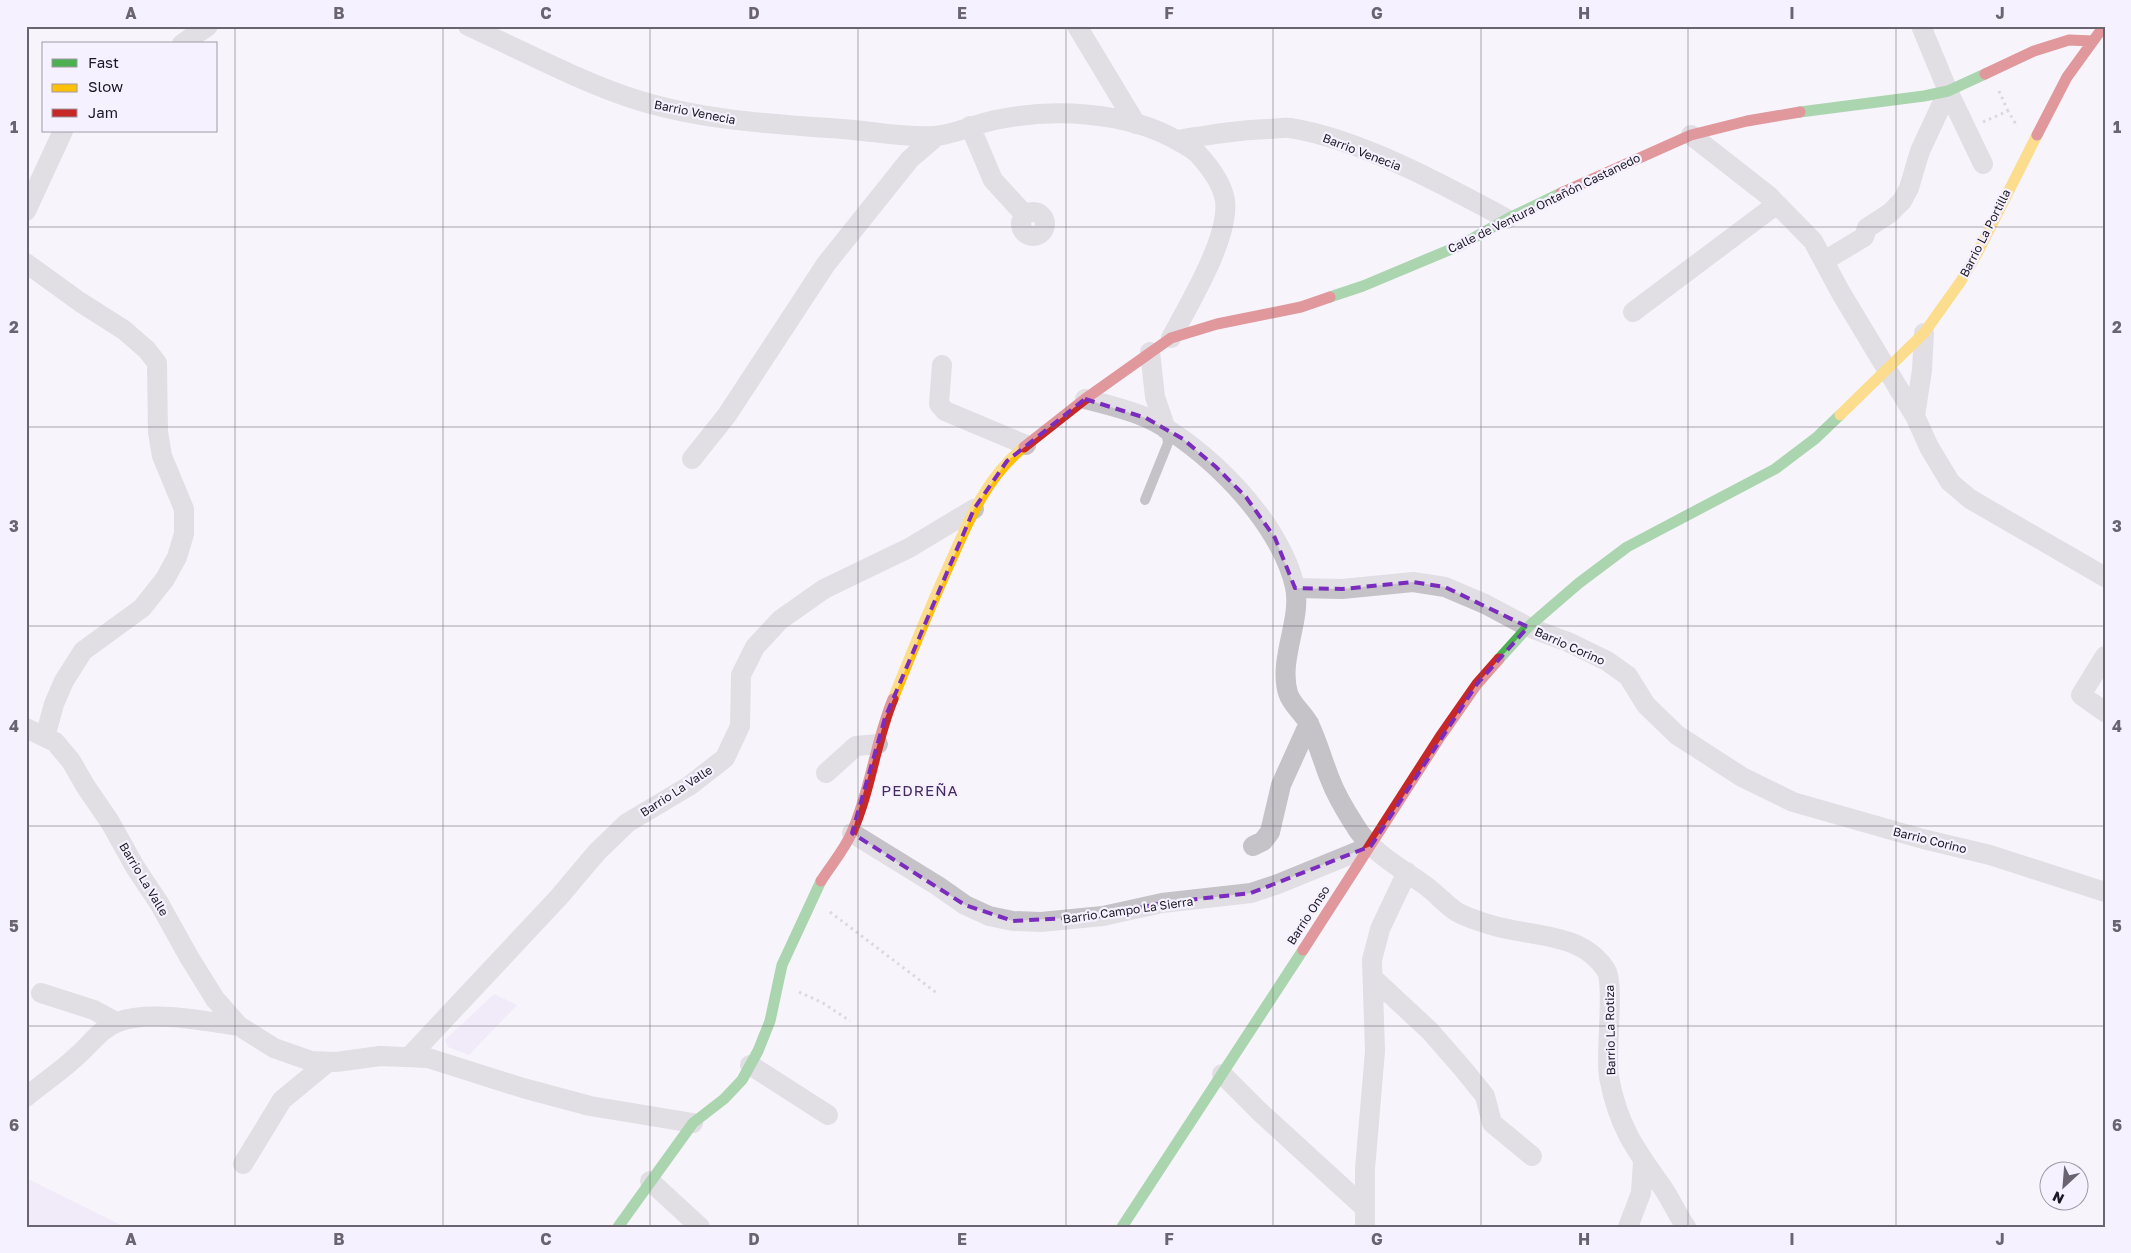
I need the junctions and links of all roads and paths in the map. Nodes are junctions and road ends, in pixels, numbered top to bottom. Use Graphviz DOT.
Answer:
graph roads {
  1 [pos="208,26"];
  2 [pos="468,26"];
  3 [pos="1077,26"];
  4 [pos="1921,26"];
  5 [pos="2104,26"];
  6 [pos="2093,41"];
  7 [pos="185,42"];
  8 [pos="1948,91"];
  9 [pos="1136,124"];
  10 [pos="970,126"];
  11 [pos="63,132"];
  12 [pos="1968,132"];
  13 [pos="1691,134"];
  14 [pos="938,136"];
  15 [pos="1177,140"];
  16 [pos="2033,143"];
  17 [pos="1984,164"];
  18 [pos="1777,204"];
  19 [pos="26,210"];
  20 [pos="1025,215"];
  21 [pos="1507,219"];
  22 [pos="1824,261"];
  23 [pos="26,263"];
  24 [pos="1634,312"];
  25 [pos="1924,333"];
  26 [pos="1172,338"];
  27 [pos="1150,352"];
  28 [pos="942,365"];
  29 [pos="1893,365"];
  30 [pos="1920,382"];
  31 [pos="1085,399"];
  32 [pos="1915,416"];
  33 [pos="1166,430"];
  34 [pos="1026,445"];
  35 [pos="692,459"];
  36 [pos="1145,500"];
  37 [pos="974,509"];
  38 [pos="2105,577"];
  39 [pos="1296,588"];
  40 [pos="1528,627"];
  41 [pos="2105,656"];
  42 [pos="2105,712"];
  43 [pos="1309,723"];
  44 [pos="26,728"];
  45 [pos="45,737"];
  46 [pos="878,744"];
  47 [pos="826,773"];
  48 [pos="852,833"];
  49 [pos="1253,846"];
  50 [pos="1371,846"];
  51 [pos="1407,872"];
  52 [pos="2105,892"];
  53 [pos="812,898"];
  54 [pos="1373,978"];
  55 [pos="778,982"];
  56 [pos="41,993"];
  57 [pos="938,994"];
  58 [pos="850,1021"];
  59 [pos="116,1022"];
  60 [pos="239,1026"];
  61 [pos="410,1057"];
  62 [pos="328,1062"];
  63 [pos="750,1065"];
  64 [pos="1222,1074"];
  65 [pos="26,1097"];
  66 [pos="828,1115"];
  67 [pos="693,1123"];
  68 [pos="1532,1156"];
  69 [pos="1643,1162"];
  70 [pos="243,1164"];
  71 [pos="650,1181"];
  72 [pos="1365,1217"];
  73 [pos="618,1227"];
  74 [pos="700,1227"];
  75 [pos="1122,1227"];
  76 [pos="1628,1227"];
  77 [pos="1686,1227"];
  1 -- 7 [label="street"];
  2 -- 14 [label="street, Barrio Venecia"];
  3 -- 9 [label="street"];
  4 -- 8 [label="street"];
  5 -- 6 [label="street, Barrio La Portilla"];
  6 -- 8 [label="street, Calle de Ventura Ontañón Castanedo"];
  6 -- 16 [label="street, Barrio La Portilla"];
  8 -- 12 [label="street"];
  8 -- 13 [label="street, Calle de Ventura Ontañón Castanedo"];
  8 -- 22 [label="street"];
  9 -- 10 [label="street, Barrio Venecia"];
  9 -- 15 [label="street, Barrio Venecia"];
  10 -- 14 [label="street, Barrio Venecia"];
  10 -- 20 [label="street"];
  11 -- 19 [label="street"];
  12 -- 16 [label="path"];
  12 -- 17 [label="street"];
  13 -- 18 [label="street"];
  13 -- 21 [label="street, Calle de Ventura Ontañón Castanedo"];
  14 -- 35 [label="street, Barrio Venecia"];
  15 -- 21 [label="street, Barrio Venecia"];
  15 -- 26 [label="street, Barrio Venecia"];
  16 -- 25 [label="street, Barrio La Portilla"];
  18 -- 22 [label="street"];
  18 -- 24 [label="street"];
  21 -- 26 [label="street, Calle de Ventura Ontañón Castanedo"];
  22 -- 29 [label="street"];
  23 -- 45 [label="street"];
  25 -- 29 [label="street, Barrio La Portilla"];
  25 -- 30 [label="street"];
  26 -- 27 [label="street, Calle de Ventura Ontañón Castanedo"];
  27 -- 31 [label="street, Calle de Ventura Ontañón Castanedo"];
  27 -- 33 [label="street"];
  28 -- 34 [label="street"];
  29 -- 30 [label="street"];
  29 -- 32 [label="street"];
  29 -- 40 [label="street, Barrio Corino"];
  30 -- 32 [label="street"];
  31 -- 33 [label="street"];
  31 -- 34 [label="street, Calle de Ventura Ontañón Castanedo"];
  32 -- 38 [label="street"];
  33 -- 36 [label="lane"];
  33 -- 39 [label="street"];
  34 -- 37 [label="street, Calle de Ventura Ontañón Castanedo"];
  37 -- 46 [label="street, Calle de Ventura Ontañón Castanedo"];
  37 -- 61 [label="street, Barrio La Valle"];
  39 -- 40 [label="street"];
  39 -- 43 [label="street"];
  40 -- 50 [label="street, Barrio Onso"];
  40 -- 52 [label="street, Barrio Corino"];
  41 -- 42 [label="street"];
  43 -- 49 [label="street"];
  43 -- 50 [label="street"];
  44 -- 45 [label="street, Barrio La Valle"];
  45 -- 60 [label="street, Barrio La Valle"];
  46 -- 47 [label="street"];
  46 -- 48 [label="street, Calle de Ventura Ontañón Castanedo"];
  48 -- 50 [label="street, Barrio Campo La Sierra"];
  48 -- 53 [label="street, Calle de Ventura Ontañón Castanedo"];
  50 -- 51 [label="street, Barrio La Rotiza"];
  50 -- 64 [label="street, Barrio Onso"];
  51 -- 54 [label="street"];
  51 -- 69 [label="street, Barrio La Rotiza"];
  53 -- 55 [label="street, Calle de Ventura Ontañón Castanedo"];
  53 -- 57 [label="path"];
  54 -- 68 [label="street"];
  54 -- 72 [label="street"];
  55 -- 58 [label="path"];
  55 -- 63 [label="street, Calle de Ventura Ontañón Castanedo"];
  56 -- 59 [label="street"];
  59 -- 60 [label="street, Barrio La Valle"];
  59 -- 65 [label="street, Barrio La Valle"];
  60 -- 62 [label="street, Barrio La Valle"];
  61 -- 62 [label="street, Barrio La Valle"];
  61 -- 67 [label="street, Barrio La Valle"];
  62 -- 70 [label="street"];
  63 -- 66 [label="street"];
  63 -- 67 [label="street, Calle de Ventura Ontañón Castanedo"];
  64 -- 72 [label="street"];
  64 -- 75 [label="street, Barrio Onso"];
  67 -- 71 [label="street, Calle de Ventura Ontañón Castanedo"];
  69 -- 76 [label="street"];
  69 -- 77 [label="street, Barrio La Rotiza"];
  71 -- 73 [label="street, Calle de Ventura Ontañón Castanedo"];
  71 -- 74 [label="street"];
}
